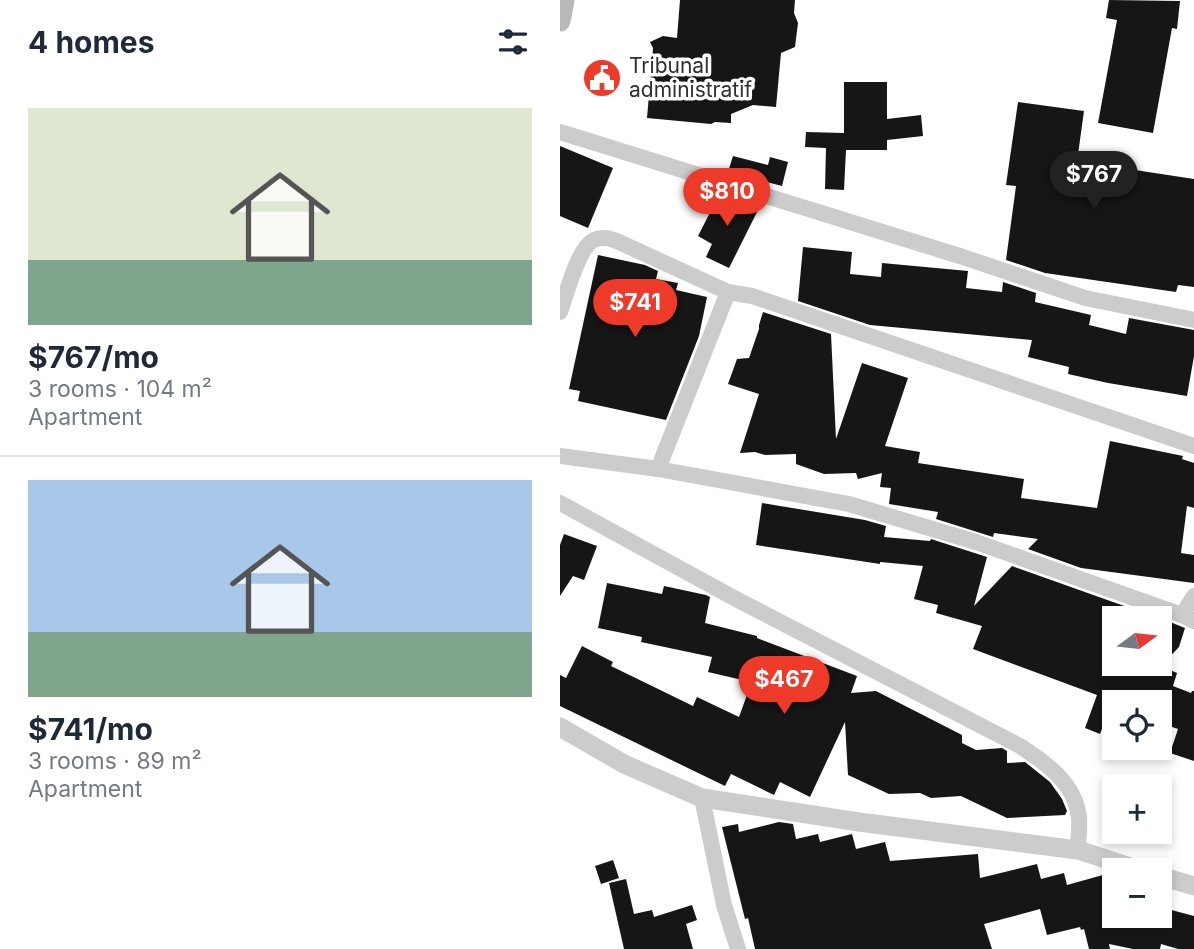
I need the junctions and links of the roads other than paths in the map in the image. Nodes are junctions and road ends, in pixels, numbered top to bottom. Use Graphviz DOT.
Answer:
graph roads {
  1 [pos="564,0"];
  2 [pos="560,21"];
  3 [pos="560,132"];
  4 [pos="728,292"];
  5 [pos="560,312"];
  6 [pos="1194,320"];
  7 [pos="1194,446"];
  8 [pos="560,456"];
  9 [pos="658,469"];
  10 [pos="560,503"];
  11 [pos="1194,596"];
  12 [pos="1188,618"];
  13 [pos="560,727"];
  14 [pos="702,798"];
  15 [pos="1078,850"];
  16 [pos="1103,858"];
  17 [pos="1172,880"];
  18 [pos="1194,886"];
  19 [pos="738,949"];
  1 -- 2 [label="main road"];
  3 -- 6 [label="street"];
  4 -- 5 [label="street"];
  4 -- 7 [label="street"];
  4 -- 9 [label="street"];
  8 -- 9 [label="street"];
  9 -- 12 [label="street"];
  10 -- 15 [label="street"];
  11 -- 12 [label="street"];
  13 -- 14 [label="street"];
  14 -- 15 [label="street"];
  14 -- 19 [label="street"];
  15 -- 16 [label="street"];
  17 -- 18 [label="street"];
}
